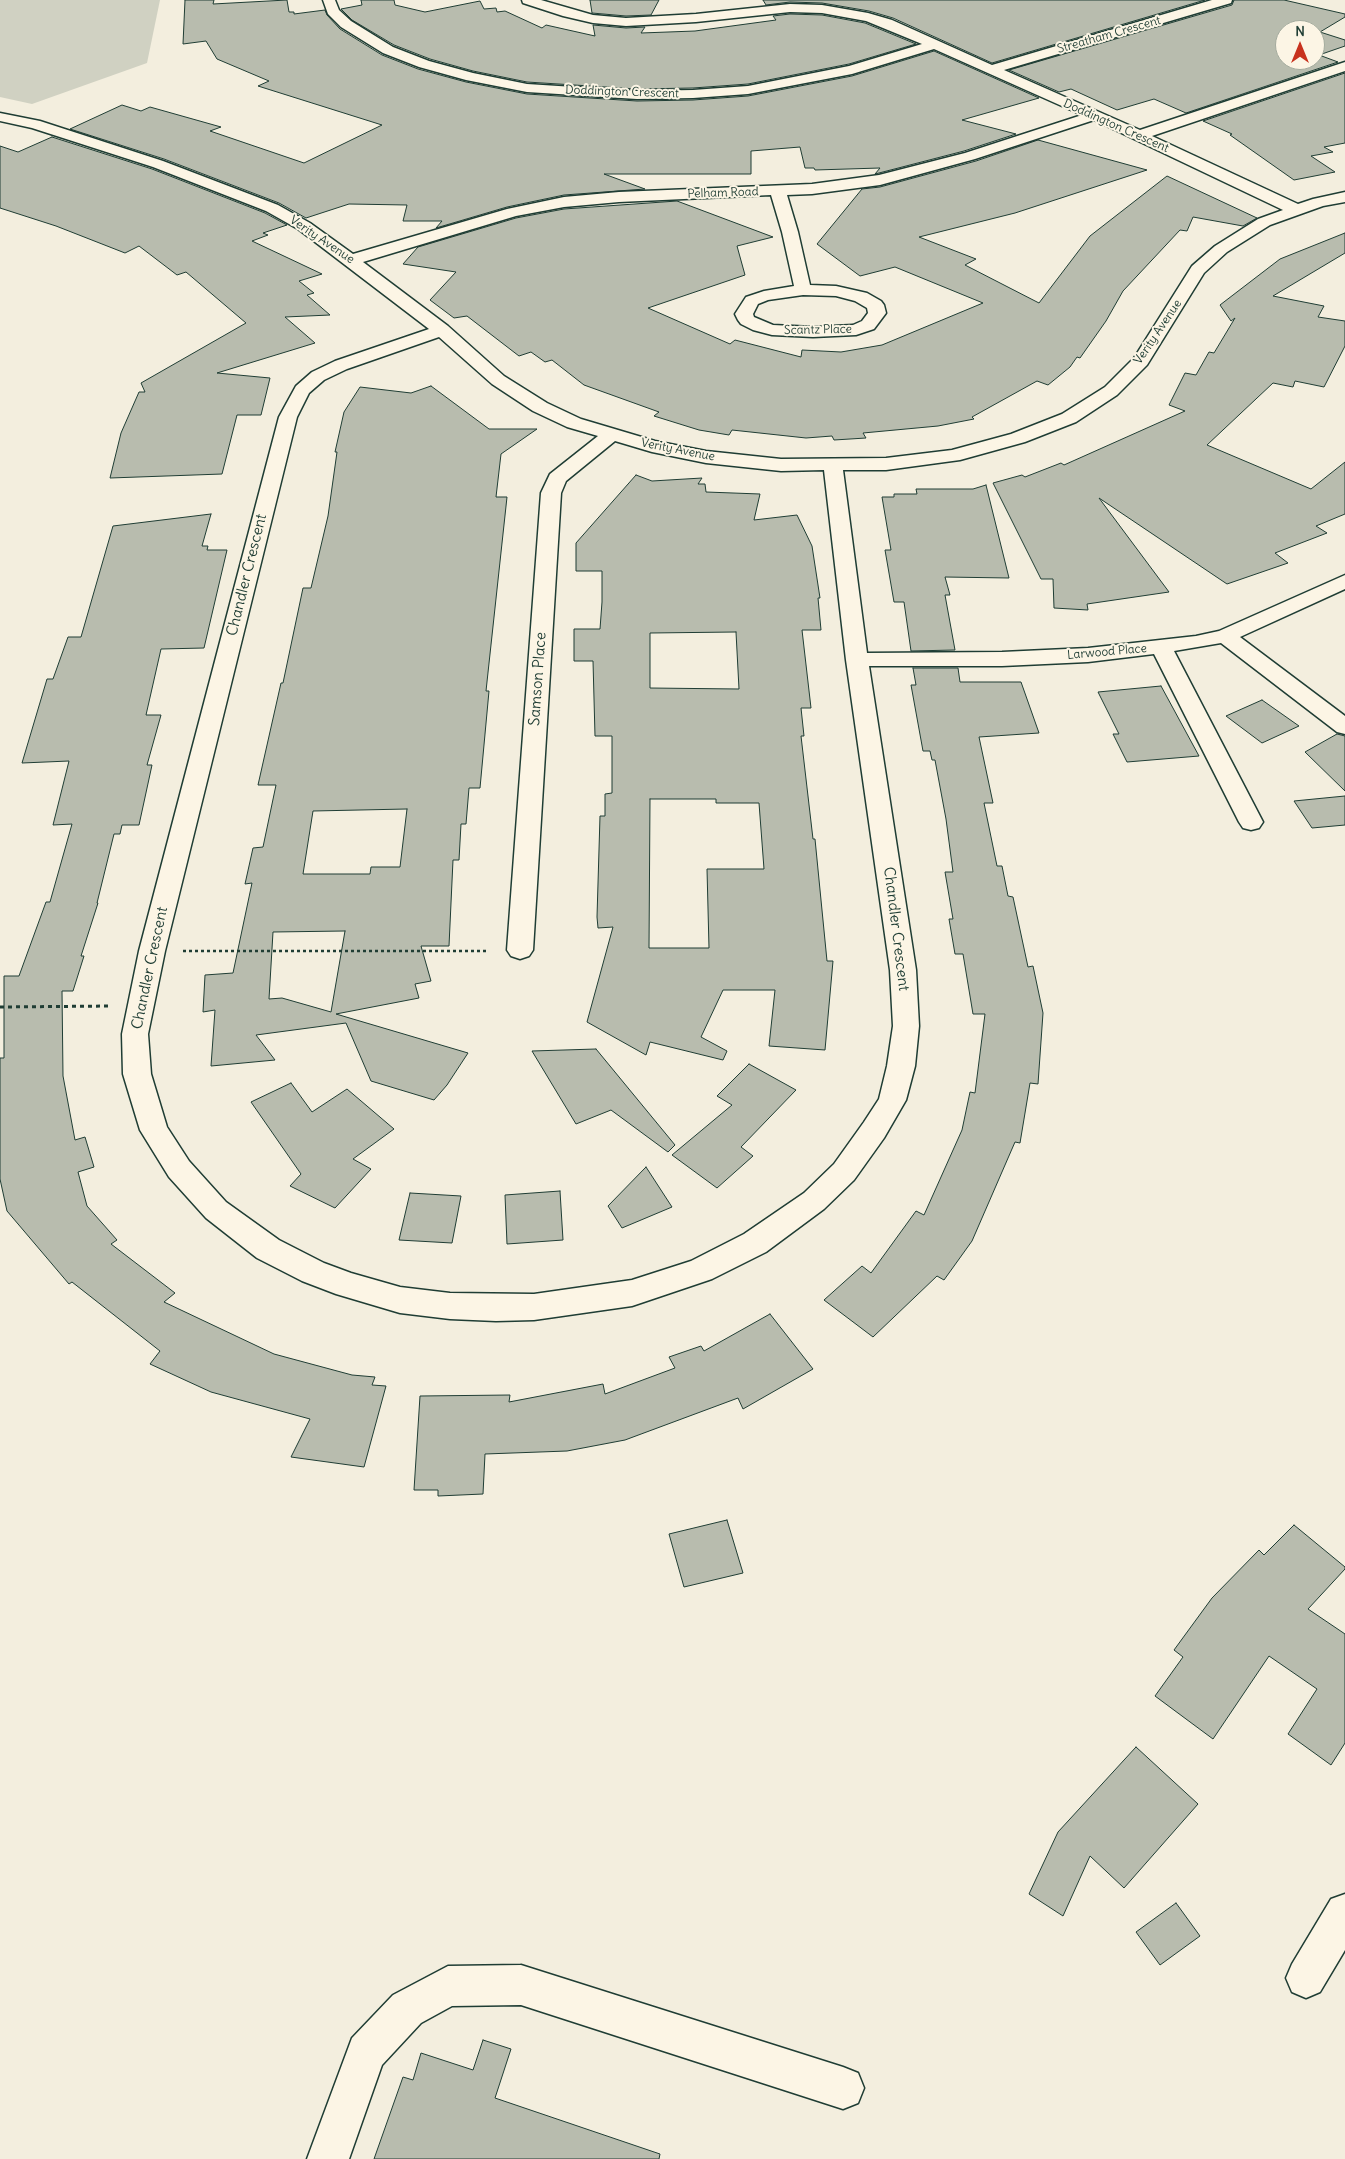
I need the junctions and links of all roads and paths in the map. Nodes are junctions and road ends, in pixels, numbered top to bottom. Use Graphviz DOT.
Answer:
graph roads {
  1 [pos="330,0"];
  2 [pos="528,0"];
  3 [pos="1226,0"];
  4 [pos="935,44"];
  5 [pos="1345,66"];
  6 [pos="992,70"];
  7 [pos="1093,116"];
  8 [pos="0,117"];
  9 [pos="1139,135"];
  10 [pos="778,192"];
  11 [pos="1345,197"];
  12 [pos="1297,210"];
  13 [pos="352,260"];
  14 [pos="803,290"];
  15 [pos="442,330"];
  16 [pos="611,435"];
  17 [pos="833,466"];
  18 [pos="1345,581"];
  19 [pos="1225,636"];
  20 [pos="1161,647"];
  21 [pos="856,660"];
  22 [pos="1345,727"];
  23 [pos="1251,822"];
  24 [pos="520,950"];
  25 [pos="152,951"];
  26 [pos="140,1006"];
  27 [pos="0,1007"];
  28 [pos="1345,1913"];
  29 [pos="1306,1978"];
  30 [pos="843,2088"];
  31 [pos="328,2159"];
  1 -- 4 [label="street, Doddington Crescent"];
  2 -- 4 [label="street, Doddington Crescent"];
  3 -- 6 [label="street, Streatham Crescent"];
  4 -- 6 [label="street, Doddington Crescent"];
  5 -- 9 [label="street"];
  6 -- 7 [label="street, Doddington Crescent"];
  7 -- 9 [label="street, Doddington Crescent"];
  7 -- 10 [label="street, Pelham Road"];
  8 -- 13 [label="street, Verity Avenue"];
  9 -- 12 [label="street, Doddington Crescent"];
  10 -- 13 [label="street, Pelham Road"];
  10 -- 14 [label="street"];
  11 -- 12 [label="street, Verity Avenue"];
  12 -- 17 [label="street, Verity Avenue"];
  13 -- 15 [label="street, Verity Avenue"];
  14 -- 14 [label="street, Scantz Place"];
  15 -- 16 [label="street, Verity Avenue"];
  15 -- 25 [label="street, Chandler Crescent"];
  16 -- 17 [label="street, Verity Avenue"];
  16 -- 24 [label="street, Samson Place"];
  17 -- 21 [label="street, Chandler Crescent"];
  18 -- 19 [label="street, Larwood Place"];
  19 -- 20 [label="street, Larwood Place"];
  19 -- 22 [label="street"];
  20 -- 21 [label="street, Larwood Place"];
  20 -- 23 [label="street"];
  21 -- 26 [label="street, Chandler Crescent"];
  24 -- 25 [label="path"];
  25 -- 26 [label="street, Chandler Crescent"];
  26 -- 27 [label="path"];
  28 -- 29 [label="street"];
  30 -- 31 [label="street"];
}
